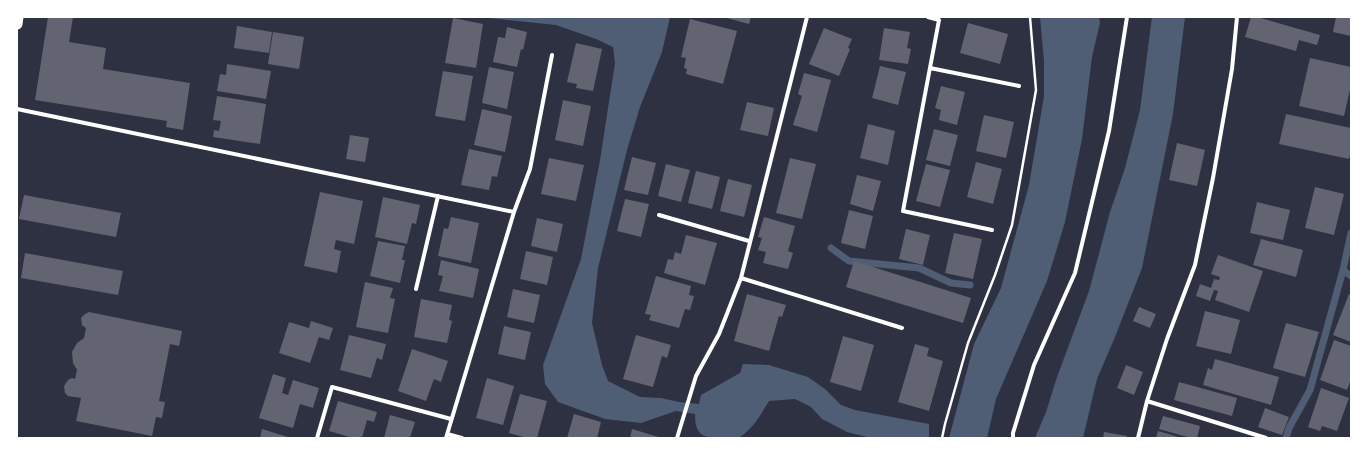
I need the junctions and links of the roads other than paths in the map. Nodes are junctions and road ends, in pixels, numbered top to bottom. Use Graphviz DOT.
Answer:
graph roads {
  1 [pos="18,17"];
  2 [pos="807,17"];
  3 [pos="928,17"];
  4 [pos="1127,17"];
  5 [pos="1237,17"];
  6 [pos="17,24"];
  7 [pos="552,55"];
  8 [pos="930,68"];
  9 [pos="1019,86"];
  10 [pos="17,109"];
  11 [pos="438,196"];
  12 [pos="514,212"];
  13 [pos="659,215"];
  14 [pos="992,230"];
  15 [pos="749,241"];
  16 [pos="741,278"];
  17 [pos="416,289"];
  18 [pos="902,328"];
  19 [pos="1148,401"];
  20 [pos="451,419"];
  21 [pos="446,436"];
  22 [pos="317,438"];
  23 [pos="462,438"];
  24 [pos="678,438"];
  25 [pos="1013,438"];
  26 [pos="1138,438"];
  27 [pos="1266,438"];
  1 -- 6 [label="highway"];
  2 -- 15 [label="street"];
  3 -- 8 [label="street"];
  4 -- 25 [label="street"];
  5 -- 19 [label="street"];
  7 -- 12 [label="street"];
  8 -- 9 [label="street"];
  8 -- 14 [label="street"];
  10 -- 11 [label="street"];
  11 -- 12 [label="street"];
  11 -- 17 [label="street"];
  12 -- 20 [label="street"];
  13 -- 15 [label="street"];
  15 -- 16 [label="street"];
  16 -- 18 [label="street"];
  16 -- 24 [label="street"];
  19 -- 26 [label="street"];
  19 -- 27 [label="street"];
  20 -- 21 [label="street"];
  20 -- 22 [label="street"];
  21 -- 23 [label="street"];
}
